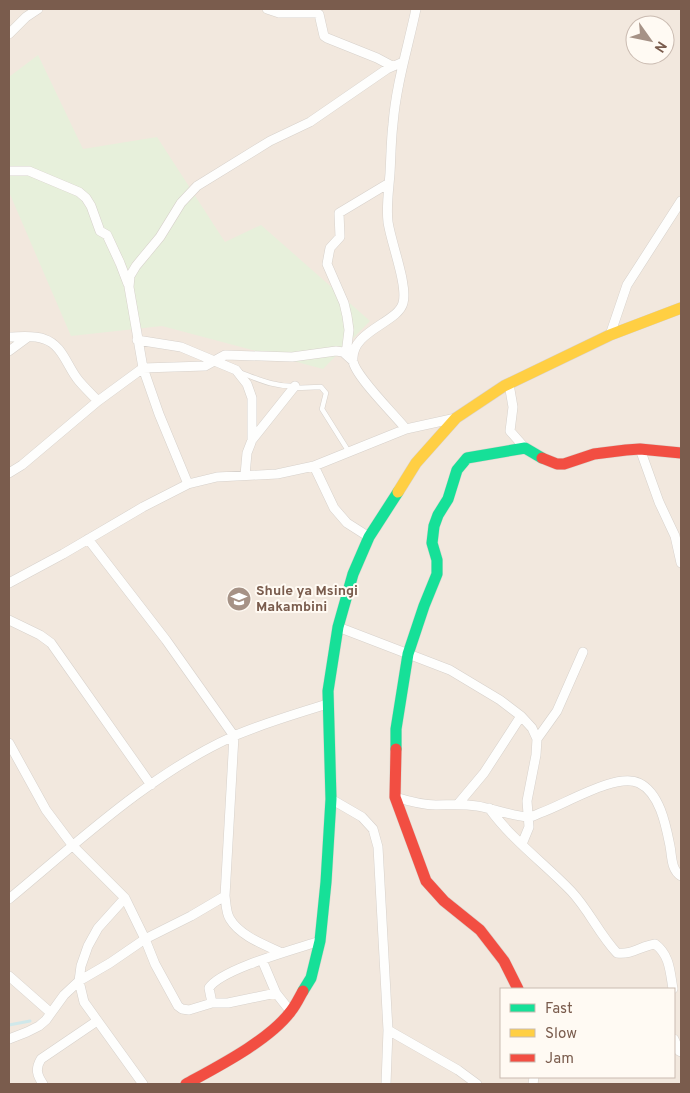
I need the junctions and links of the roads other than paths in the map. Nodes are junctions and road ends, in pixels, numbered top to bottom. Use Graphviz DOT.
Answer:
graph roads {
  1 [pos="38,9"];
  2 [pos="267,9"];
  3 [pos="416,9"];
  4 [pos="9,34"];
  5 [pos="403,62"];
  6 [pos="392,66"];
  7 [pos="9,171"];
  8 [pos="389,183"];
  9 [pos="681,200"];
  10 [pos="129,286"];
  11 [pos="681,308"];
  12 [pos="610,335"];
  13 [pos="9,336"];
  14 [pos="28,337"];
  15 [pos="137,340"];
  16 [pos="9,350"];
  17 [pos="346,354"];
  18 [pos="353,361"];
  19 [pos="214,362"];
  20 [pos="143,368"];
  21 [pos="236,370"];
  22 [pos="509,384"];
  23 [pos="295,386"];
  24 [pos="98,401"];
  25 [pos="456,418"];
  26 [pos="406,429"];
  27 [pos="252,440"];
  28 [pos="525,448"];
  29 [pos="640,449"];
  30 [pos="349,452"];
  31 [pos="681,453"];
  32 [pos="314,466"];
  33 [pos="9,473"];
  34 [pos="245,475"];
  35 [pos="188,484"];
  36 [pos="369,537"];
  37 [pos="88,540"];
  38 [pos="681,563"];
  39 [pos="9,583"];
  40 [pos="9,620"];
  41 [pos="338,628"];
  42 [pos="583,652"];
  43 [pos="408,654"];
  44 [pos="327,704"];
  45 [pos="521,716"];
  46 [pos="234,736"];
  47 [pos="537,739"];
  48 [pos="9,743"];
  49 [pos="151,785"];
  50 [pos="395,797"];
  51 [pos="330,799"];
  52 [pos="458,804"];
  53 [pos="489,808"];
  54 [pos="529,817"];
  55 [pos="522,844"];
  56 [pos="73,846"];
  57 [pos="681,876"];
  58 [pos="225,896"];
  59 [pos="125,898"];
  60 [pos="9,899"];
  61 [pos="145,938"];
  62 [pos="320,941"];
  63 [pos="282,953"];
  64 [pos="262,960"];
  65 [pos="9,976"];
  66 [pos="79,981"];
  67 [pos="518,988"];
  68 [pos="673,988"];
  69 [pos="276,993"];
  70 [pos="212,1003"];
  71 [pos="292,1012"];
  72 [pos="51,1014"];
  73 [pos="97,1021"];
  74 [pos="388,1030"];
  75 [pos="9,1038"];
  76 [pos="675,1041"];
  77 [pos="681,1052"];
  78 [pos="42,1084"];
  79 [pos="143,1084"];
  80 [pos="186,1084"];
  81 [pos="386,1084"];
  82 [pos="477,1084"];
  1 -- 4 [label="street"];
  2 -- 6 [label="street"];
  3 -- 5 [label="street"];
  5 -- 6 [label="street"];
  5 -- 8 [label="street"];
  6 -- 10 [label="street"];
  7 -- 10 [label="street"];
  8 -- 17 [label="street"];
  8 -- 18 [label="street"];
  9 -- 12 [label="street"];
  10 -- 15 [label="street"];
  11 -- 12 [label="street"];
  12 -- 22 [label="street"];
  13 -- 14 [label="street"];
  14 -- 16 [label="street"];
  14 -- 24 [label="street"];
  15 -- 19 [label="street"];
  15 -- 20 [label="street"];
  17 -- 18 [label="street"];
  17 -- 19 [label="street"];
  18 -- 26 [label="street"];
  19 -- 20 [label="street"];
  19 -- 21 [label="street"];
  20 -- 24 [label="street"];
  20 -- 35 [label="street"];
  21 -- 23 [label="lane"];
  21 -- 27 [label="street"];
  22 -- 25 [label="street"];
  22 -- 28 [label="street"];
  23 -- 27 [label="street"];
  23 -- 30 [label="lane"];
  24 -- 33 [label="street"];
  25 -- 26 [label="street"];
  25 -- 36 [label="street"];
  26 -- 30 [label="street"];
  27 -- 34 [label="street"];
  28 -- 29 [label="street"];
  28 -- 43 [label="street"];
  29 -- 31 [label="street"];
  29 -- 38 [label="street"];
  30 -- 32 [label="street"];
  32 -- 34 [label="street"];
  32 -- 36 [label="street"];
  34 -- 35 [label="street"];
  35 -- 37 [label="street"];
  36 -- 41 [label="street"];
  37 -- 39 [label="street"];
  37 -- 46 [label="street"];
  40 -- 49 [label="street"];
  41 -- 43 [label="street"];
  41 -- 44 [label="street"];
  42 -- 47 [label="street"];
  43 -- 45 [label="street"];
  43 -- 50 [label="street"];
  44 -- 46 [label="street"];
  44 -- 51 [label="street"];
  45 -- 47 [label="street"];
  45 -- 52 [label="street"];
  46 -- 49 [label="street"];
  46 -- 58 [label="street"];
  47 -- 54 [label="street"];
  48 -- 56 [label="street"];
  49 -- 56 [label="street"];
  50 -- 52 [label="street"];
  50 -- 67 [label="street"];
  51 -- 62 [label="street"];
  51 -- 74 [label="street"];
  52 -- 53 [label="street"];
  53 -- 54 [label="street"];
  53 -- 55 [label="street"];
  54 -- 55 [label="street"];
  54 -- 57 [label="street"];
  55 -- 68 [label="street"];
  56 -- 59 [label="street"];
  56 -- 60 [label="street"];
  58 -- 61 [label="street"];
  58 -- 63 [label="street"];
  59 -- 61 [label="street"];
  59 -- 66 [label="street"];
  61 -- 66 [label="street"];
  61 -- 70 [label="street"];
  62 -- 63 [label="street"];
  62 -- 71 [label="street"];
  63 -- 64 [label="street"];
  64 -- 69 [label="street"];
  64 -- 70 [label="street"];
  65 -- 72 [label="street"];
  66 -- 72 [label="street"];
  66 -- 73 [label="street"];
  69 -- 70 [label="street"];
  69 -- 71 [label="street"];
  71 -- 80 [label="street"];
  72 -- 75 [label="street"];
  73 -- 78 [label="street"];
  73 -- 79 [label="street"];
  74 -- 81 [label="street"];
  74 -- 82 [label="street"];
  76 -- 77 [label="street"];
}
